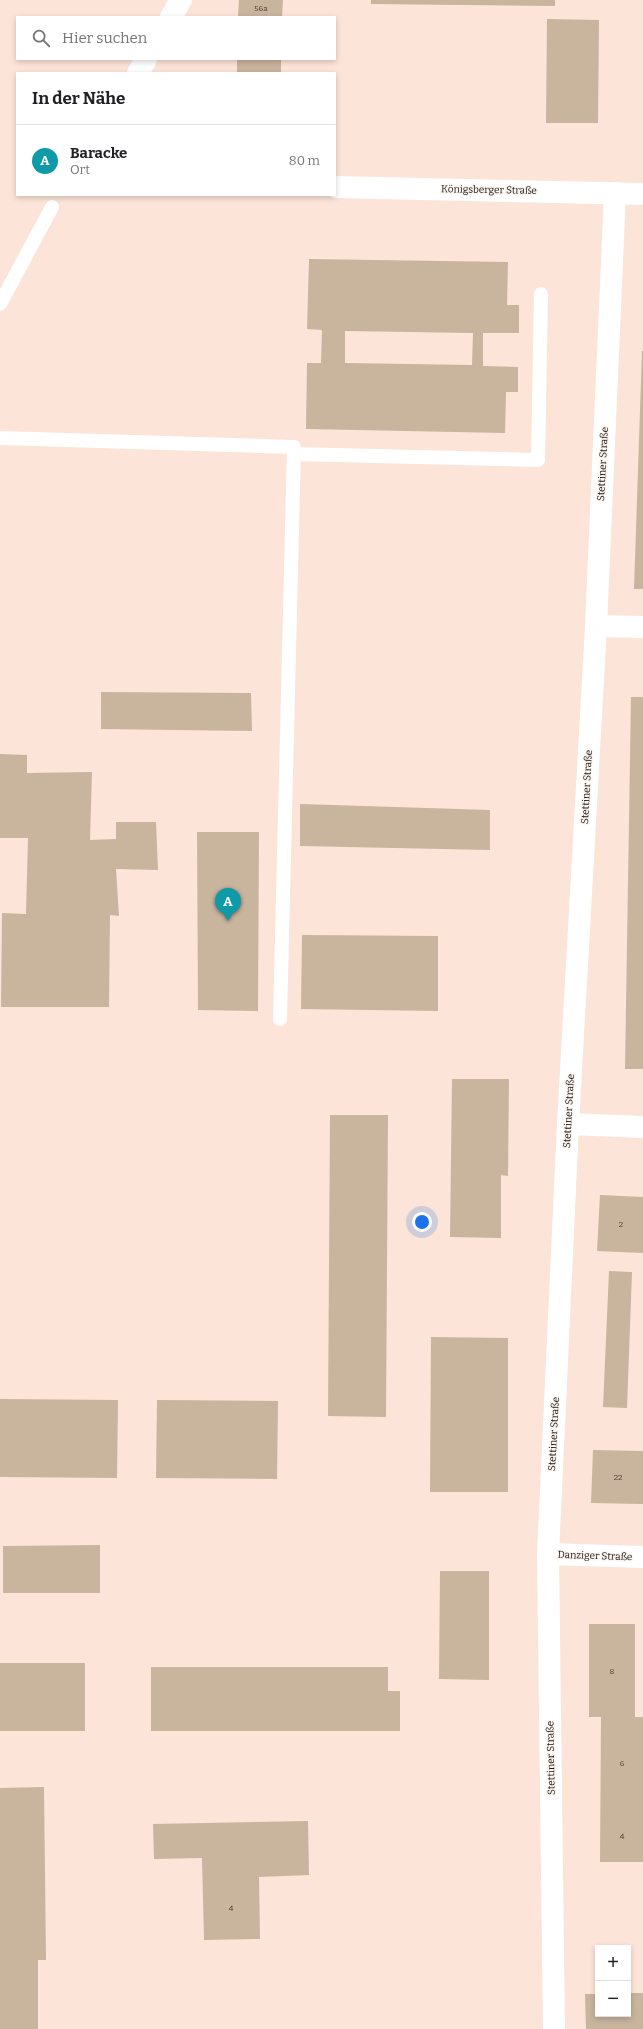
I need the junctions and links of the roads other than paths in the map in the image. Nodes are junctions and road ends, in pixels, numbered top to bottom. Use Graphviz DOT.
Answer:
graph roads {
  1 [pos="181,0"];
  2 [pos="172,16"];
  3 [pos="145,60"];
  4 [pos="139,72"];
  5 [pos="336,186"];
  6 [pos="615,193"];
  7 [pos="643,194"];
  8 [pos="52,207"];
  9 [pos="541,294"];
  10 [pos="0,304"];
  11 [pos="0,438"];
  12 [pos="294,454"];
  13 [pos="596,626"];
  14 [pos="643,627"];
  15 [pos="280,1019"];
  16 [pos="568,1124"];
  17 [pos="643,1127"];
  18 [pos="548,1554"];
  19 [pos="643,1557"];
  20 [pos="554,2029"];
  1 -- 2 [label="street"];
  3 -- 4 [label="street"];
  5 -- 6 [label="street, Königsberger Straße"];
  6 -- 7 [label="street, Königsberger Straße"];
  6 -- 13 [label="street, Stettiner Straße"];
  8 -- 10 [label="lane"];
  9 -- 12 [label="lane"];
  11 -- 12 [label="lane"];
  12 -- 15 [label="lane"];
  13 -- 14 [label="street"];
  13 -- 16 [label="street, Stettiner Straße"];
  16 -- 17 [label="street"];
  16 -- 18 [label="street, Stettiner Straße"];
  18 -- 19 [label="street, Danziger Straße"];
  18 -- 20 [label="street, Stettiner Straße"];
}
